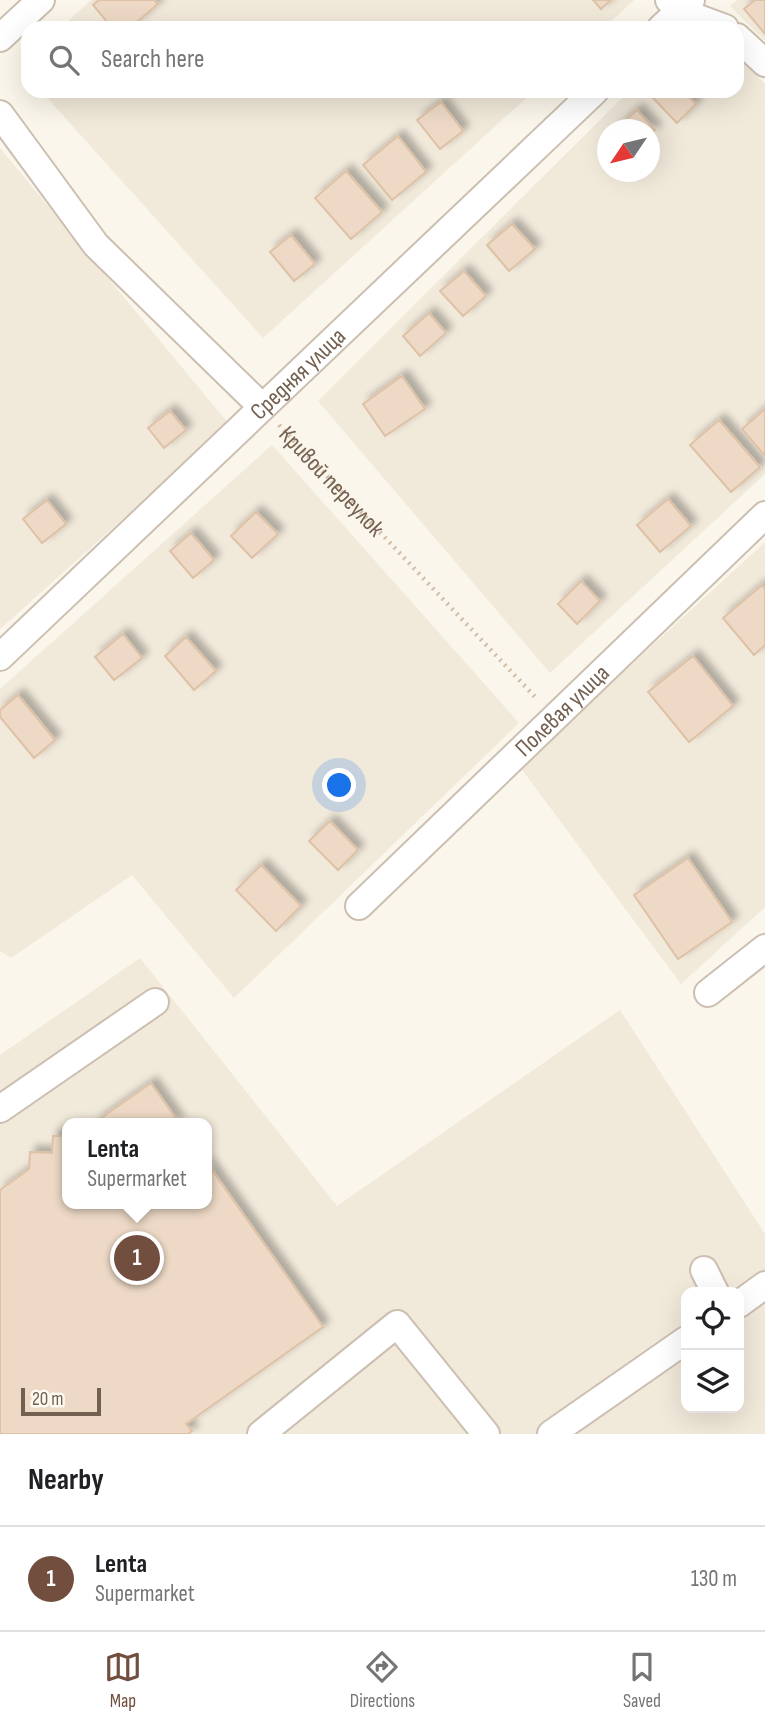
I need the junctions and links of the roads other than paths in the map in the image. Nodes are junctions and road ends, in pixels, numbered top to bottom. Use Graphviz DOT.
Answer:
graph roads {
  1 [pos="41,0"];
  2 [pos="675,10"];
  3 [pos="706,21"];
  4 [pos="0,38"];
  5 [pos="744,44"];
  6 [pos="765,63"];
  7 [pos="588,98"];
  8 [pos="0,114"];
  9 [pos="262,407"];
  10 [pos="765,515"];
  11 [pos="0,657"];
  12 [pos="359,906"];
  13 [pos="765,948"];
  14 [pos="708,993"];
  15 [pos="155,1002"];
  16 [pos="0,1109"];
  17 [pos="765,1285"];
  18 [pos="744,1300"];
  19 [pos="681,1343"];
  20 [pos="261,1434"];
  21 [pos="486,1434"];
  22 [pos="551,1434"];
  1 -- 4 [label="street"];
  2 -- 3 [label="street"];
  5 -- 6 [label="street"];
  7 -- 9 [label="street, Средняя улица"];
  8 -- 9 [label="street, Кривой переулок"];
  9 -- 11 [label="street, Средняя улица"];
  10 -- 12 [label="street, Полевая улица"];
  13 -- 14 [label="street"];
  15 -- 16 [label="street"];
  17 -- 18 [label="street"];
  19 -- 22 [label="street"];
  20 -- 21 [label="street"];
}
